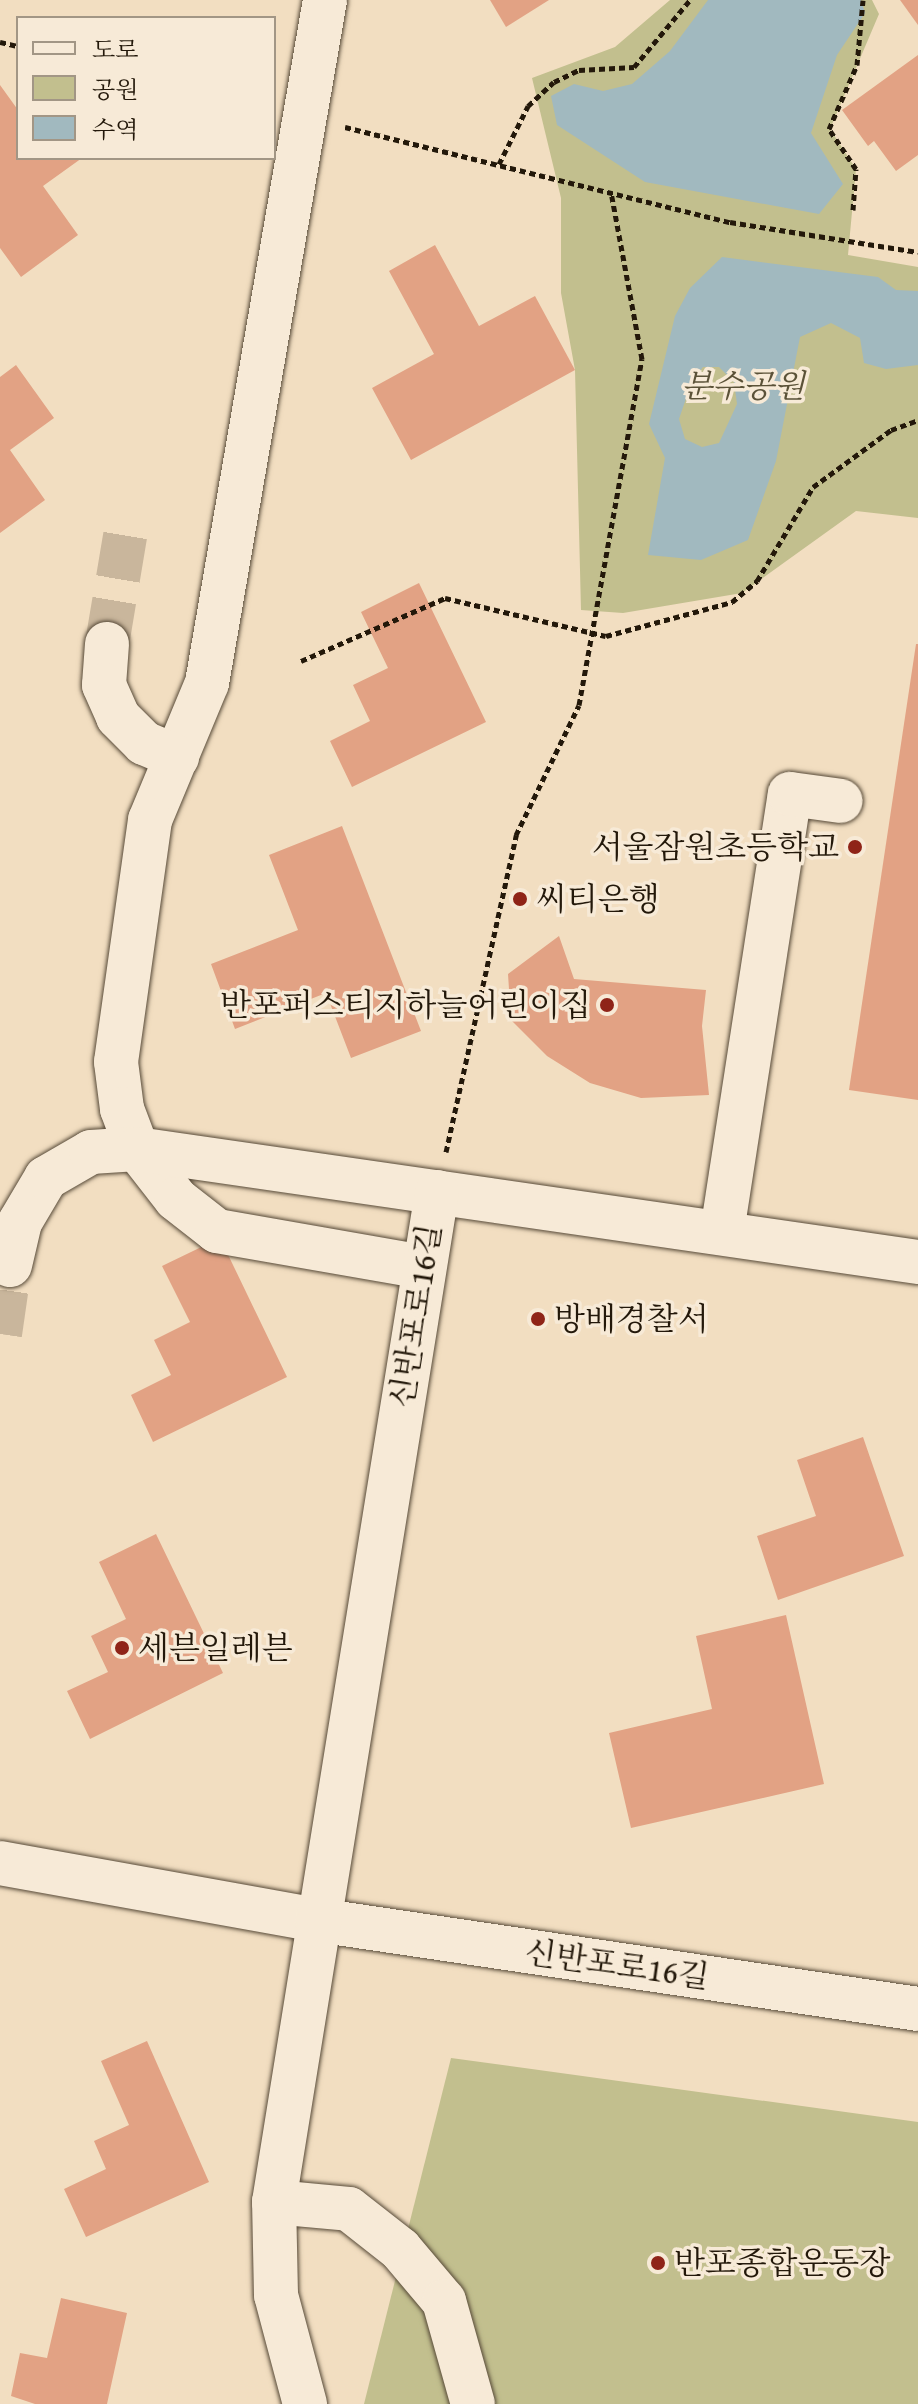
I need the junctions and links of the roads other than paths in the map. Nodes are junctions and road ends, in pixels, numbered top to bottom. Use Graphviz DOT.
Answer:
graph roads {
  1 [pos="325,0"];
  2 [pos="107,644"];
  3 [pos="177,757"];
  4 [pos="841,801"];
  5 [pos="137,1149"];
  6 [pos="437,1192"];
  7 [pos="722,1232"];
  8 [pos="918,1262"];
  9 [pos="10,1265"];
  10 [pos="424,1267"];
  11 [pos="0,1863"];
  12 [pos="317,1920"];
  13 [pos="918,2009"];
  14 [pos="274,2202"];
  15 [pos="305,2404"];
  16 [pos="473,2404"];
  1 -- 3 [label="street"];
  2 -- 3 [label="street"];
  3 -- 5 [label="street"];
  4 -- 7 [label="street"];
  5 -- 6 [label="street"];
  5 -- 9 [label="street"];
  5 -- 10 [label="street"];
  6 -- 7 [label="street, 신반포로16길"];
  6 -- 10 [label="street, 신반포로16길"];
  7 -- 8 [label="street, 신반포로16길"];
  10 -- 12 [label="street, 신반포로16길"];
  11 -- 12 [label="street, 신반포로16길"];
  12 -- 13 [label="street, 신반포로16길"];
  12 -- 14 [label="street"];
  14 -- 15 [label="street"];
  14 -- 16 [label="street"];
}
